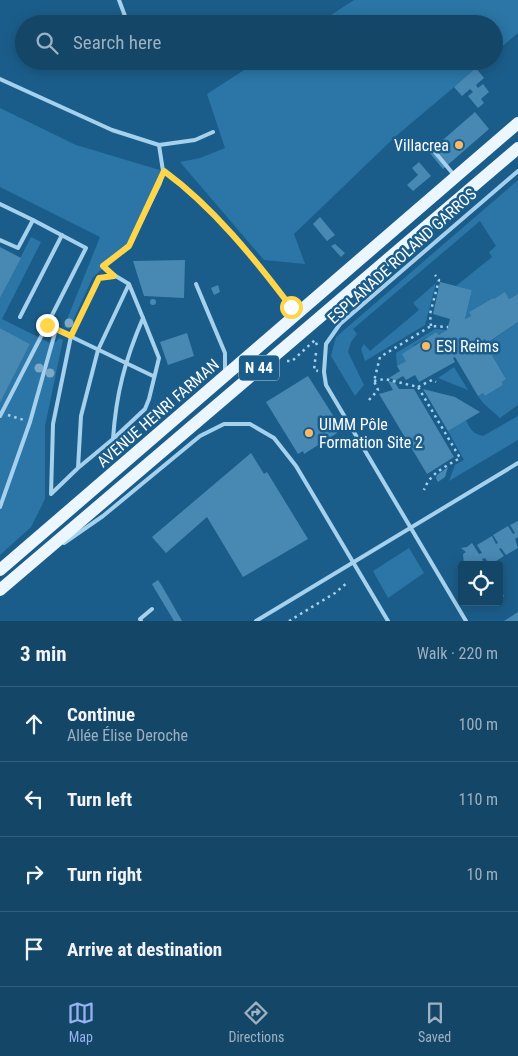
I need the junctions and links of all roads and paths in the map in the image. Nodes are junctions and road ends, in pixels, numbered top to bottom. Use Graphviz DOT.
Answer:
graph roads {
  1 [pos="119,0"];
  2 [pos="125,15"];
  3 [pos="0,79"];
  4 [pos="518,123"];
  5 [pos="213,132"];
  6 [pos="159,145"];
  7 [pos="430,146"];
  8 [pos="518,148"];
  9 [pos="164,171"];
  10 [pos="518,171"];
  11 [pos="456,177"];
  12 [pos="0,204"];
  13 [pos="33,220"];
  14 [pos="62,235"];
  15 [pos="0,240"];
  16 [pos="435,275"];
  17 [pos="114,276"];
  18 [pos="129,284"];
  19 [pos="196,284"];
  20 [pos="291,307"];
  21 [pos="20,317"];
  22 [pos="142,318"];
  23 [pos="47,325"];
  24 [pos="431,326"];
  25 [pos="448,327"];
  26 [pos="56,329"];
  27 [pos="71,336"];
  28 [pos="98,350"];
  29 [pos="284,358"];
  30 [pos="125,362"];
  31 [pos="324,372"];
  32 [pos="153,376"];
  33 [pos="226,376"];
  34 [pos="374,381"];
  35 [pos="436,382"];
  36 [pos="418,387"];
  37 [pos="369,400"];
  38 [pos="0,416"];
  39 [pos="113,439"];
  40 [pos="518,463"];
  41 [pos="78,468"];
  42 [pos="424,490"];
  43 [pos="0,508"];
  44 [pos="411,528"];
  45 [pos="353,563"];
  46 [pos="0,570"];
  47 [pos="15,577"];
  48 [pos="348,582"];
  49 [pos="0,590"];
  50 [pos="152,609"];
  51 [pos="141,621"];
  52 [pos="256,621"];
  53 [pos="289,621"];
  54 [pos="388,621"];
  55 [pos="466,621"];
  1 -- 2 [label="lane"];
  3 -- 6 [label="lane"];
  4 -- 11 [label="main road, AVENUE HENRI FARMAN / N 44"];
  5 -- 6 [label="lane"];
  6 -- 9 [label="lane"];
  7 -- 11 [label="lane"];
  8 -- 47 [label="main road, AVENUE HENRI FARMAN / N 44"];
  9 -- 17 [label="lane"];
  9 -- 20 [label="path"];
  10 -- 31 [label="lane, ESPLANADE ROLAND GARROS"];
  11 -- 33 [label="main road, AVENUE HENRI FARMAN / N 44"];
  12 -- 13 [label="lane"];
  13 -- 14 [label="lane"];
  13 -- 15 [label="lane"];
  14 -- 21 [label="lane"];
  14 -- 23 [label="lane"];
  16 -- 24 [label="path"];
  17 -- 18 [label="lane"];
  17 -- 27 [label="lane"];
  18 -- 22 [label="lane"];
  18 -- 28 [label="lane"];
  19 -- 33 [label="lane"];
  22 -- 30 [label="lane"];
  22 -- 32 [label="lane"];
  23 -- 26 [label="lane"];
  23 -- 38 [label="lane"];
  24 -- 25 [label="path"];
  24 -- 34 [label="path"];
  26 -- 27 [label="lane"];
  26 -- 43 [label="lane"];
  27 -- 28 [label="lane"];
  27 -- 41 [label="lane"];
  28 -- 30 [label="lane"];
  28 -- 41 [label="lane"];
  29 -- 31 [label="path"];
  30 -- 32 [label="lane"];
  30 -- 39 [label="lane"];
  31 -- 44 [label="lane, ESPLANADE ROLAND GARROS"];
  32 -- 39 [label="lane"];
  33 -- 46 [label="main road, AVENUE HENRI FARMAN / N 44"];
  34 -- 36 [label="path"];
  34 -- 37 [label="path"];
  35 -- 36 [label="path"];
  36 -- 42 [label="path"];
  39 -- 41 [label="lane"];
  40 -- 44 [label="lane"];
  44 -- 45 [label="lane"];
  44 -- 55 [label="lane, ESPLANADE ROLAND GARROS"];
  45 -- 47 [label="lane"];
  45 -- 52 [label="lane"];
  45 -- 54 [label="lane"];
  47 -- 49 [label="main road, AVENUE HENRI FARMAN / N 44"];
  48 -- 53 [label="path"];
  50 -- 51 [label="lane"];
}
